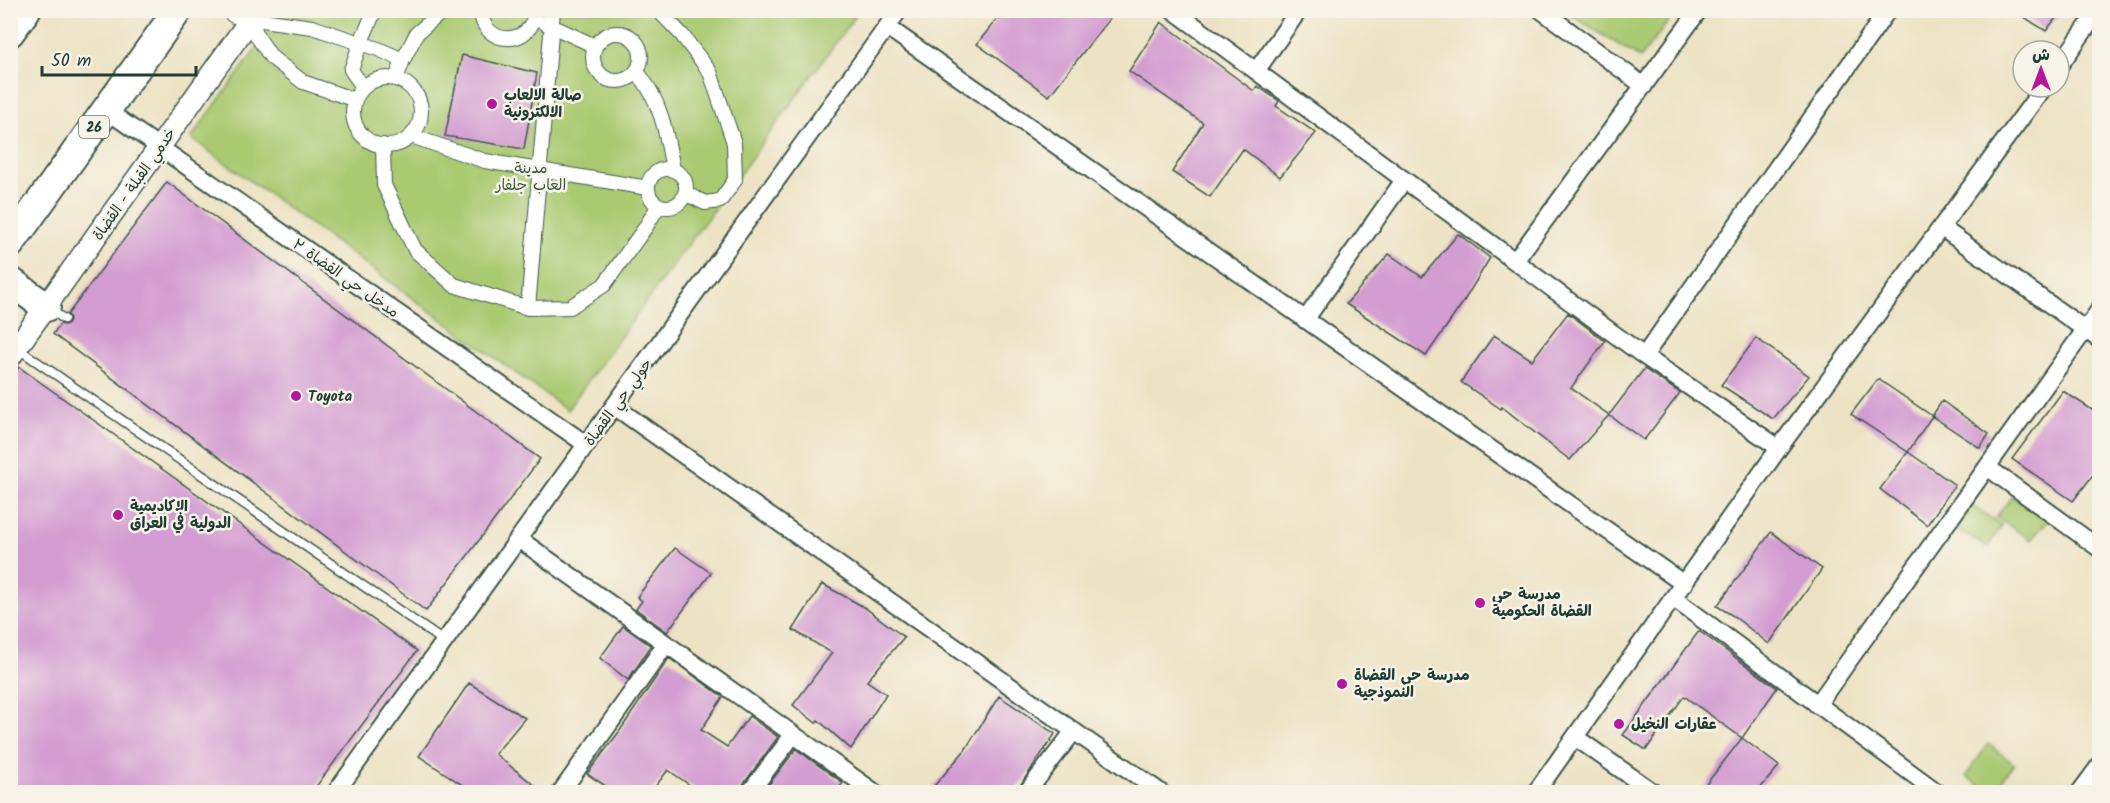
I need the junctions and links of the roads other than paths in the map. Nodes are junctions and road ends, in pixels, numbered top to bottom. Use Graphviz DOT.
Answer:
graph roads {
  1 [pos="26,10"];
  2 [pos="178,10"];
  3 [pos="375,10"];
  4 [pos="444,10"];
  5 [pos="481,10"];
  6 [pos="553,10"];
  7 [pos="658,10"];
  8 [pos="899,10"];
  9 [pos="1173,10"];
  10 [pos="1299,10"];
  11 [pos="1540,10"];
  12 [pos="1699,10"];
  13 [pos="1888,10"];
  14 [pos="2099,10"];
  15 [pos="228,11"];
  16 [pos="254,15"];
  17 [pos="535,15"];
  18 [pos="552,26"];
  19 [pos="887,27"];
  20 [pos="10,32"];
  21 [pos="360,44"];
  22 [pos="595,46"];
  23 [pos="2071,49"];
  24 [pos="403,60"];
  25 [pos="1256,71"];
  26 [pos="637,72"];
  27 [pos="396,79"];
  28 [pos="1644,86"];
  29 [pos="363,87"];
  30 [pos="2035,99"];
  31 [pos="355,100"];
  32 [pos="106,110"];
  33 [pos="411,136"];
  34 [pos="383,145"];
  35 [pos="159,148"];
  36 [pos="540,170"];
  37 [pos="673,170"];
  38 [pos="1404,180"];
  39 [pos="648,188"];
  40 [pos="685,193"];
  41 [pos="659,205"];
  42 [pos="1942,228"];
  43 [pos="10,244"];
  44 [pos="1515,261"];
  45 [pos="10,280"];
  46 [pos="528,308"];
  47 [pos="2100,309"];
  48 [pos="55,313"];
  49 [pos="1305,320"];
  50 [pos="2085,330"];
  51 [pos="2100,340"];
  52 [pos="14,352"];
  53 [pos="1644,356"];
  54 [pos="614,406"];
  55 [pos="587,445"];
  56 [pos="1779,448"];
  57 [pos="1987,467"];
  58 [pos="519,539"];
  59 [pos="2100,549"];
  60 [pos="1684,584"];
  61 [pos="1673,598"];
  62 [pos="445,642"];
  63 [pos="666,644"];
  64 [pos="1817,705"];
  65 [pos="1074,731"];
  66 [pos="793,735"];
  67 [pos="1575,737"];
  68 [pos="2100,765"];
  69 [pos="336,792"];
  70 [pos="561,792"];
  71 [pos="750,792"];
  72 [pos="874,792"];
  73 [pos="1028,792"];
  74 [pos="1160,792"];
  75 [pos="1536,792"];
  76 [pos="1653,792"];
  77 [pos="1936,792"];
  78 [pos="2080,792"];
  1 -- 20 [label="highway"];
  2 -- 32 [label="highway, 26"];
  3 -- 21 [label="street"];
  4 -- 24 [label="street"];
  5 -- 17 [label="street"];
  6 -- 18 [label="street"];
  7 -- 40 [label="street"];
  8 -- 19 [label="street, حولي حي القضاة"];
  9 -- 25 [label="street"];
  10 -- 25 [label="street"];
  11 -- 28 [label="street"];
  12 -- 28 [label="street"];
  13 -- 53 [label="street"];
  14 -- 23 [label="street"];
  15 -- 16 [label="street"];
  16 -- 21 [label="street"];
  16 -- 31 [label="street"];
  16 -- 35 [label="street, خدمي القبلة - القضاة"];
  17 -- 18 [label="street"];
  18 -- 22 [label="street"];
  18 -- 36 [label="street"];
  19 -- 49 [label="street"];
  19 -- 54 [label="street, حولي حي القضاة"];
  21 -- 24 [label="street"];
  21 -- 29 [label="street"];
  22 -- 26 [label="street"];
  22 -- 26 [label="street"];
  24 -- 27 [label="street"];
  25 -- 38 [label="street"];
  26 -- 37 [label="street"];
  27 -- 29 [label="street"];
  27 -- 33 [label="street"];
  28 -- 44 [label="street"];
  29 -- 31 [label="street"];
  30 -- 42 [label="street"];
  31 -- 34 [label="street"];
  32 -- 35 [label="street, مدخل حي القضاة ٣"];
  32 -- 43 [label="highway, 26"];
  33 -- 34 [label="street"];
  33 -- 36 [label="street"];
  34 -- 46 [label="street"];
  35 -- 48 [label="street, خدمي القبلة - القضاة"];
  35 -- 55 [label="street, مدخل حي القضاة ٣"];
  36 -- 39 [label="street"];
  36 -- 46 [label="street"];
  37 -- 39 [label="street"];
  37 -- 40 [label="street"];
  38 -- 44 [label="street"];
  38 -- 49 [label="street"];
  39 -- 41 [label="street"];
  40 -- 41 [label="street"];
  41 -- 46 [label="street"];
  42 -- 50 [label="street"];
  42 -- 56 [label="street"];
  44 -- 53 [label="street"];
  45 -- 48 [label="highway"];
  47 -- 50 [label="street"];
  48 -- 52 [label="street, خدمي القبلة - القضاة"];
  49 -- 60 [label="street"];
  50 -- 51 [label="street"];
  50 -- 57 [label="street"];
  52 -- 62 [label="lane"];
  53 -- 56 [label="street"];
  54 -- 55 [label="street, حولي حي القضاة"];
  54 -- 65 [label="street"];
  55 -- 58 [label="street, حولي حي القضاة"];
  56 -- 60 [label="street"];
  57 -- 59 [label="street"];
  57 -- 64 [label="street"];
  58 -- 62 [label="street, حولي حي القضاة"];
  58 -- 63 [label="street"];
  60 -- 61 [label="street"];
  61 -- 64 [label="street"];
  61 -- 67 [label="street"];
  62 -- 69 [label="street, حولي حي القضاة"];
  63 -- 66 [label="street"];
  63 -- 70 [label="street"];
  64 -- 77 [label="street"];
  65 -- 73 [label="street"];
  65 -- 74 [label="street"];
  66 -- 71 [label="street"];
  66 -- 72 [label="street"];
  67 -- 75 [label="street"];
  67 -- 76 [label="street"];
  68 -- 78 [label="street"];
}
